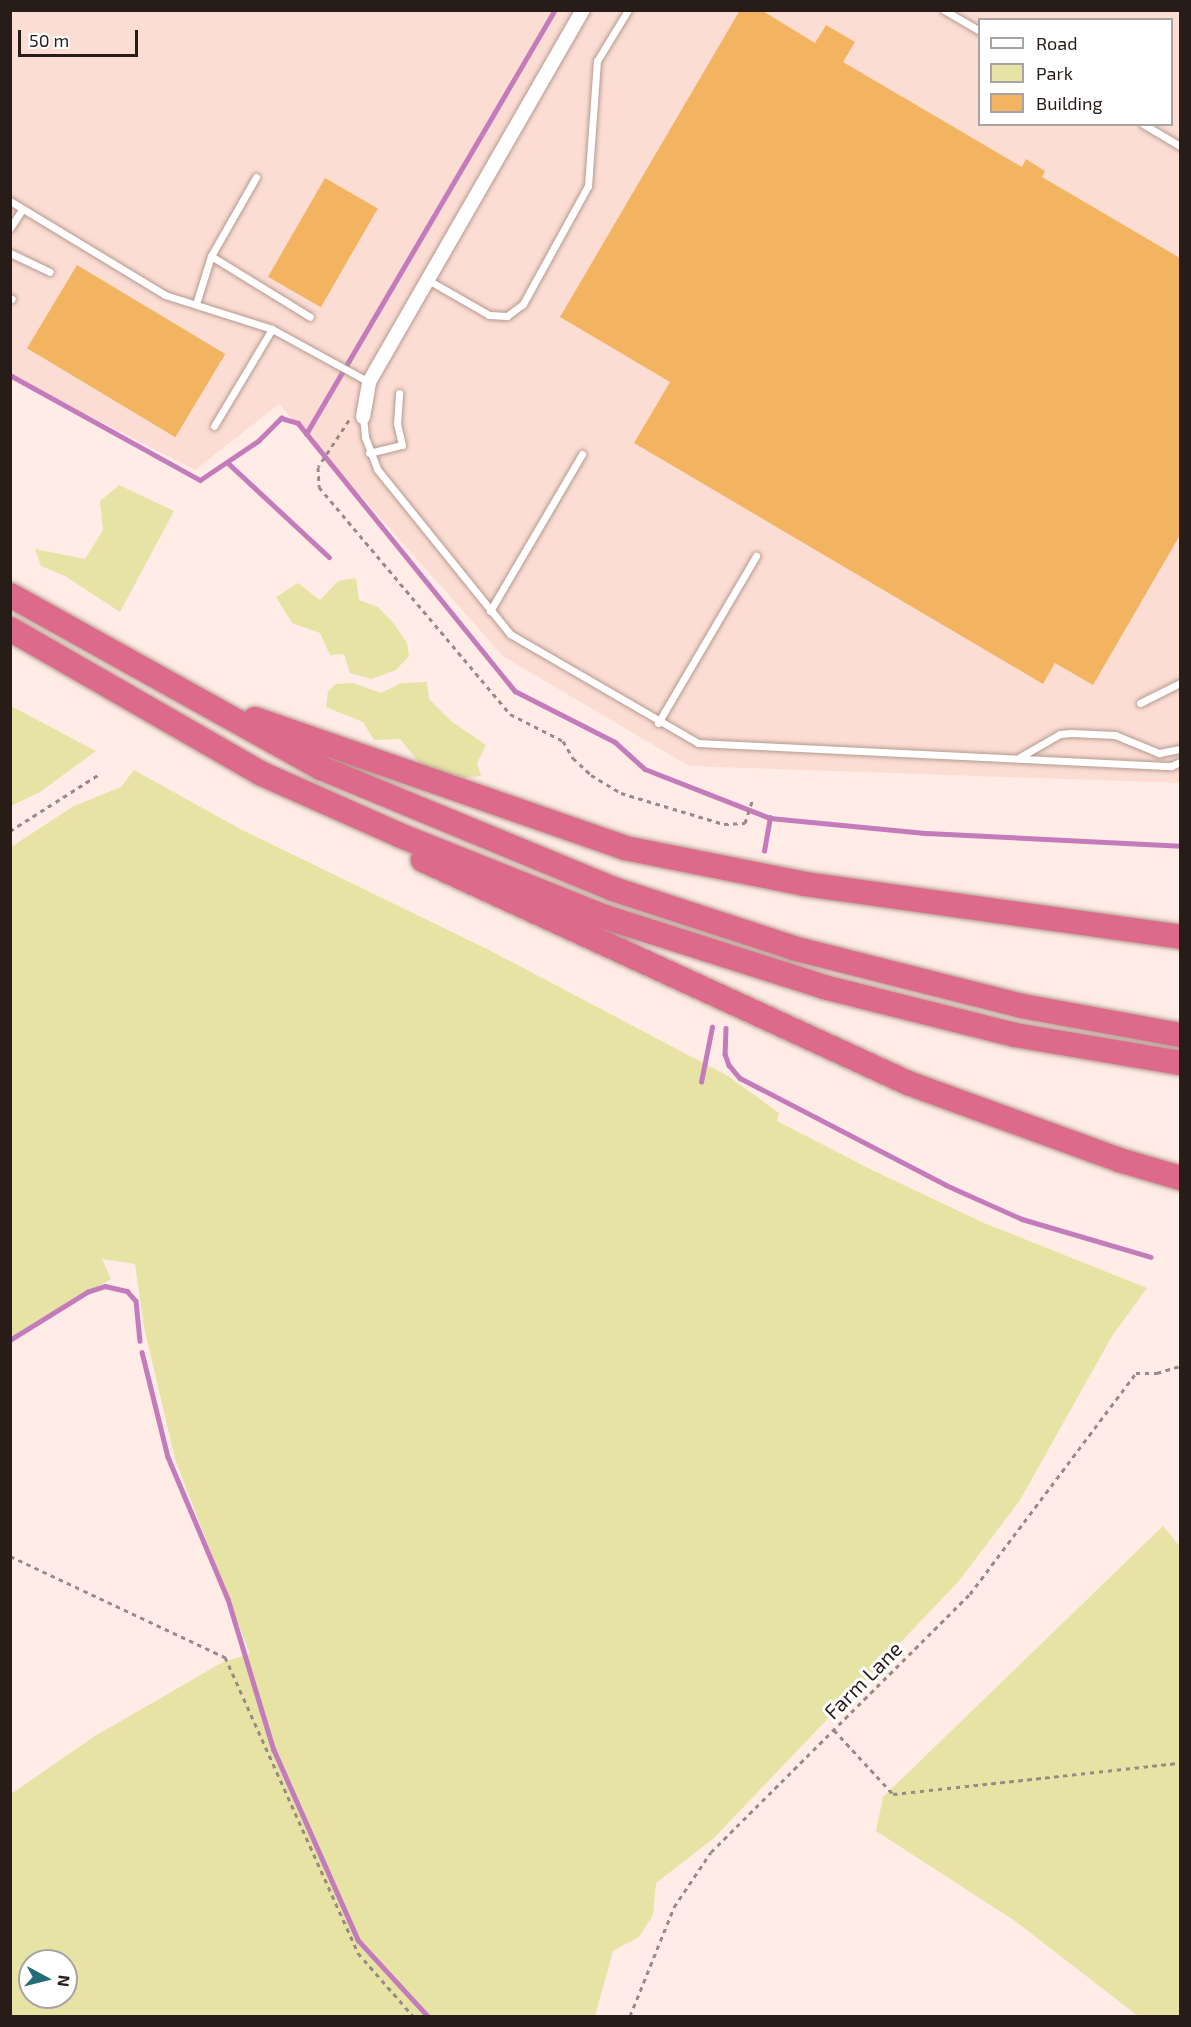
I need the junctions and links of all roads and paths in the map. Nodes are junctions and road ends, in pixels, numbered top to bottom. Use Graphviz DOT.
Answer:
graph roads {
  1 [pos="583,10"];
  2 [pos="628,10"];
  3 [pos="944,10"];
  4 [pos="978,30"];
  5 [pos="1146,126"];
  6 [pos="1180,146"];
  7 [pos="256,177"];
  8 [pos="10,201"];
  9 [pos="21,210"];
  10 [pos="10,228"];
  11 [pos="10,253"];
  12 [pos="211,256"];
  13 [pos="50,272"];
  14 [pos="426,279"];
  15 [pos="196,304"];
  16 [pos="310,317"];
  17 [pos="272,328"];
  18 [pos="369,381"];
  19 [pos="399,393"];
  20 [pos="363,417"];
  21 [pos="214,426"];
  22 [pos="369,453"];
  23 [pos="582,454"];
  24 [pos="756,556"];
  25 [pos="10,595"];
  26 [pos="490,611"];
  27 [pos="10,628"];
  28 [pos="1180,683"];
  29 [pos="188,695"];
  30 [pos="1140,703"];
  31 [pos="658,723"];
  32 [pos="1180,749"];
  33 [pos="1018,758"];
  34 [pos="1180,762"];
  35 [pos="260,773"];
  36 [pos="98,775"];
  37 [pos="753,799"];
  38 [pos="10,831"];
  39 [pos="1180,938"];
  40 [pos="1180,1035"];
  41 [pos="1180,1063"];
  42 [pos="1180,1178"];
  43 [pos="1180,1366"];
  44 [pos="10,1556"];
  45 [pos="834,1730"];
  46 [pos="1180,1763"];
  47 [pos="413,2016"];
  48 [pos="630,2016"];
  1 -- 14 [label="street"];
  2 -- 14 [label="lane"];
  3 -- 4 [label="lane"];
  5 -- 6 [label="lane"];
  7 -- 12 [label="lane"];
  8 -- 9 [label="lane"];
  9 -- 10 [label="lane"];
  9 -- 15 [label="lane"];
  11 -- 13 [label="lane"];
  12 -- 15 [label="lane"];
  12 -- 16 [label="lane"];
  14 -- 18 [label="street"];
  15 -- 17 [label="lane"];
  17 -- 18 [label="lane"];
  17 -- 21 [label="lane"];
  18 -- 20 [label="street"];
  19 -- 22 [label="lane"];
  20 -- 22 [label="lane"];
  20 -- 37 [label="path"];
  22 -- 26 [label="lane"];
  23 -- 26 [label="lane"];
  24 -- 31 [label="lane"];
  25 -- 29 [label="highway"];
  26 -- 31 [label="lane"];
  27 -- 35 [label="highway"];
  28 -- 30 [label="lane"];
  29 -- 39 [label="highway"];
  29 -- 40 [label="highway"];
  31 -- 33 [label="lane"];
  32 -- 33 [label="lane"];
  33 -- 34 [label="lane"];
  35 -- 41 [label="highway"];
  35 -- 42 [label="highway"];
  36 -- 38 [label="path"];
  43 -- 45 [label="path, Farm Lane"];
  44 -- 47 [label="path"];
  45 -- 46 [label="path"];
  45 -- 48 [label="path, Farm Lane"];
}
